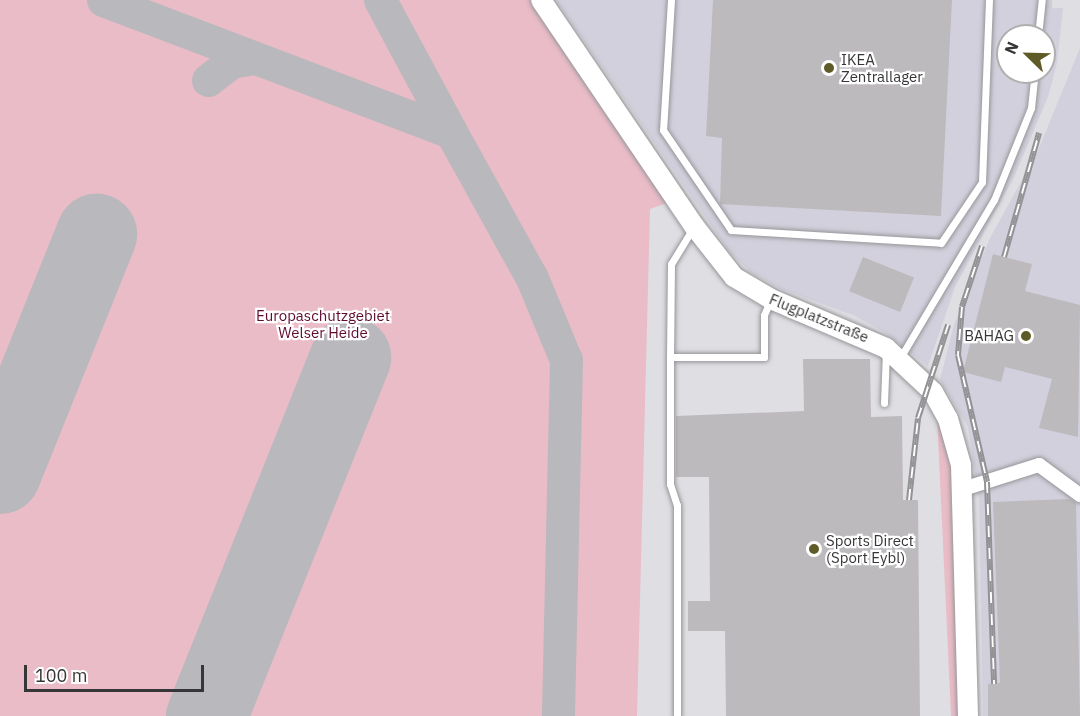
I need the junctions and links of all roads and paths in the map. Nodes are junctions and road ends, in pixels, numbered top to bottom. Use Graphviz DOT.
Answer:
graph roads {
  1 [pos="541,0"];
  2 [pos="671,0"];
  3 [pos="990,0"];
  4 [pos="1042,0"];
  5 [pos="1039,24"];
  6 [pos="1034,84"];
  7 [pos="694,226"];
  8 [pos="771,299"];
  9 [pos="893,353"];
  10 [pos="670,357"];
  11 [pos="884,403"];
  12 [pos="963,489"];
  13 [pos="1080,495"];
  14 [pos="677,716"];
  15 [pos="969,716"];
  1 -- 7 [label="street, Flugplatzstraße"];
  2 -- 3 [label="lane"];
  4 -- 5 [label="lane"];
  6 -- 9 [label="lane"];
  7 -- 8 [label="street, Flugplatzstraße"];
  7 -- 10 [label="lane"];
  8 -- 9 [label="street, Flugplatzstraße"];
  8 -- 10 [label="lane"];
  9 -- 11 [label="lane"];
  9 -- 12 [label="street, Flugplatzstraße"];
  10 -- 14 [label="lane"];
  12 -- 13 [label="street"];
  12 -- 15 [label="street, Flugplatzstraße"];
}
